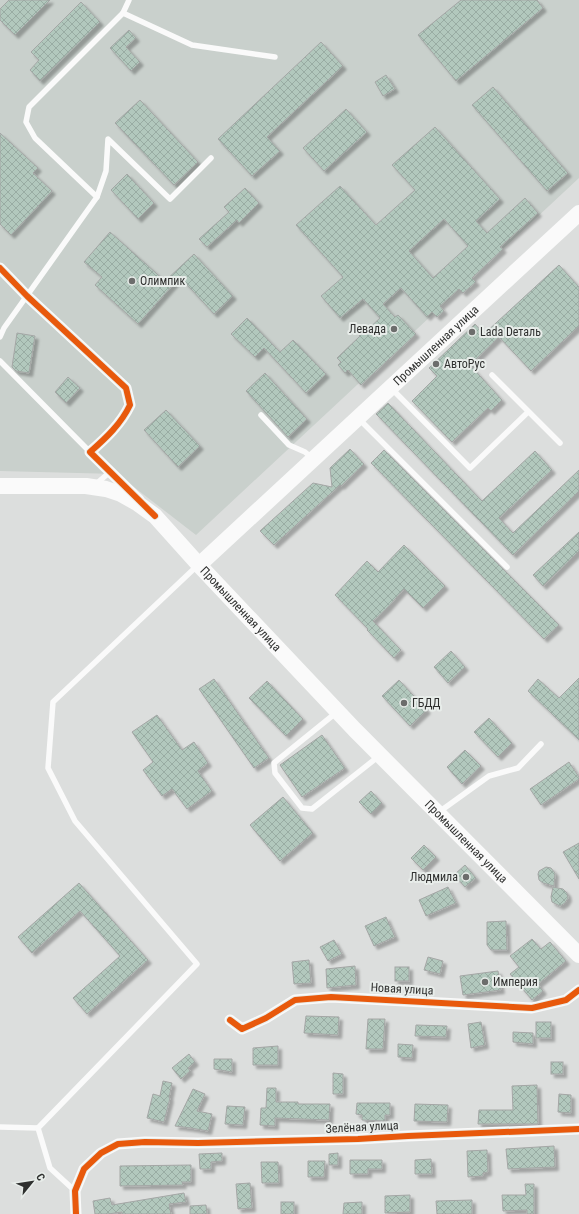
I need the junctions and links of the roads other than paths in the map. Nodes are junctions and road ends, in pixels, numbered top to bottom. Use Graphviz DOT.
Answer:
graph roads {
  1 [pos="129,0"];
  2 [pos="123,13"];
  3 [pos="275,57"];
  4 [pos="211,158"];
  5 [pos="97,197"];
  6 [pos="579,213"];
  7 [pos="0,268"];
  8 [pos="27,296"];
  9 [pos="0,337"];
  10 [pos="0,360"];
  11 [pos="492,375"];
  12 [pos="390,387"];
  13 [pos="528,412"];
  14 [pos="260,415"];
  15 [pos="357,418"];
  16 [pos="560,443"];
  17 [pos="90,452"];
  18 [pos="312,459"];
  19 [pos="111,471"];
  20 [pos="0,486"];
  21 [pos="86,486"];
  22 [pos="155,516"];
  23 [pos="199,565"];
  24 [pos="507,567"];
  25 [pos="337,712"];
  26 [pos="541,744"];
  27 [pos="380,755"];
  28 [pos="438,813"];
  29 [pos="579,955"];
  30 [pos="579,990"];
  31 [pos="230,1020"];
  32 [pos="0,1127"];
  33 [pos="38,1128"];
  34 [pos="579,1129"];
  35 [pos="75,1191"];
  36 [pos="76,1214"];
  1 -- 2 [label="lane"];
  2 -- 3 [label="lane"];
  2 -- 5 [label="lane"];
  4 -- 5 [label="lane"];
  5 -- 8 [label="lane"];
  6 -- 12 [label="main road, Промышленная улица"];
  7 -- 8 [label="street"];
  8 -- 9 [label="lane"];
  8 -- 17 [label="street"];
  10 -- 17 [label="lane"];
  11 -- 13 [label="lane"];
  12 -- 13 [label="lane"];
  12 -- 15 [label="main road, Промышленная улица"];
  13 -- 16 [label="lane"];
  14 -- 18 [label="lane"];
  15 -- 18 [label="main road, Промышленная улица"];
  15 -- 24 [label="lane"];
  17 -- 19 [label="street"];
  18 -- 23 [label="main road, Промышленная улица"];
  19 -- 21 [label="lane"];
  19 -- 22 [label="street"];
  20 -- 21 [label="main road"];
  21 -- 22 [label="main road"];
  22 -- 23 [label="main road"];
  23 -- 25 [label="main road, Промышленная улица"];
  23 -- 33 [label="lane"];
  25 -- 27 [label="main road, Промышленная улица"];
  25 -- 27 [label="lane"];
  26 -- 28 [label="lane"];
  27 -- 28 [label="main road, Промышленная улица"];
  28 -- 29 [label="main road, Промышленная улица"];
  30 -- 31 [label="street, Новая улица"];
  32 -- 33 [label="lane"];
  33 -- 35 [label="lane"];
  34 -- 35 [label="street, Зелёная улица"];
  35 -- 36 [label="street"];
}
